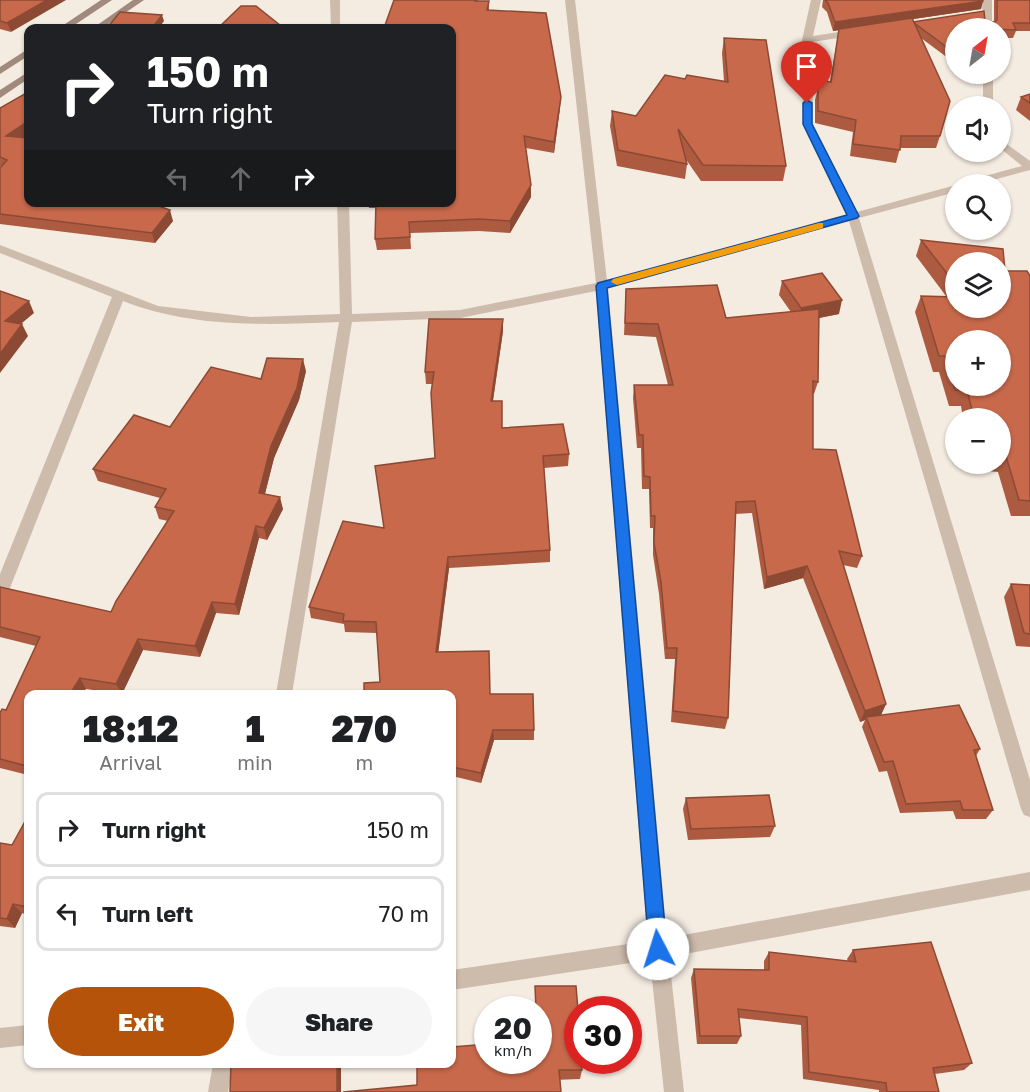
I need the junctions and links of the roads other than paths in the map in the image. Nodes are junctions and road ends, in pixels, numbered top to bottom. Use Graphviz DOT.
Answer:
graph roads {
  1 [pos="107,0"];
  2 [pos="139,0"];
  3 [pos="335,0"];
  4 [pos="570,0"];
  5 [pos="816,0"];
  6 [pos="987,0"];
  7 [pos="988,14"];
  8 [pos="976,15"];
  9 [pos="988,18"];
  10 [pos="70,24"];
  11 [pos="103,24"];
  12 [pos="336,24"];
  13 [pos="864,32"];
  14 [pos="807,40"];
  15 [pos="24,55"];
  16 [pos="0,71"];
  17 [pos="24,78"];
  18 [pos="0,95"];
  19 [pos="1011,151"];
  20 [pos="1030,167"];
  21 [pos="1004,174"];
  22 [pos="945,191"];
  23 [pos="343,207"];
  24 [pos="853,216"];
  25 [pos="0,249"];
  26 [pos="602,286"];
  27 [pos="119,295"];
  28 [pos="346,318"];
  29 [pos="0,593"];
  30 [pos="285,690"];
  31 [pos="1030,808"];
  32 [pos="1030,881"];
  33 [pos="658,949"];
  34 [pos="456,979"];
  35 [pos="24,1035"];
  36 [pos="0,1038"];
  37 [pos="222,1068"];
  38 [pos="218,1092"];
  39 [pos="674,1092"];
  1 -- 10 [label="main road"];
  2 -- 11 [label="main road"];
  3 -- 12 [label="street"];
  4 -- 26 [label="street"];
  5 -- 14 [label="street"];
  6 -- 7 [label="street"];
  7 -- 8 [label="street"];
  7 -- 9 [label="street"];
  13 -- 14 [label="street"];
  14 -- 24 [label="street"];
  15 -- 16 [label="main road"];
  17 -- 18 [label="main road"];
  19 -- 20 [label="street"];
  20 -- 21 [label="street"];
  22 -- 24 [label="street"];
  23 -- 28 [label="street"];
  24 -- 26 [label="street"];
  24 -- 31 [label="street"];
  25 -- 27 [label="street"];
  26 -- 28 [label="street"];
  26 -- 33 [label="street"];
  27 -- 28 [label="street"];
  27 -- 29 [label="street"];
  28 -- 30 [label="street"];
  32 -- 33 [label="street"];
  33 -- 34 [label="street"];
  33 -- 39 [label="street"];
  35 -- 36 [label="street"];
  37 -- 38 [label="street"];
}
